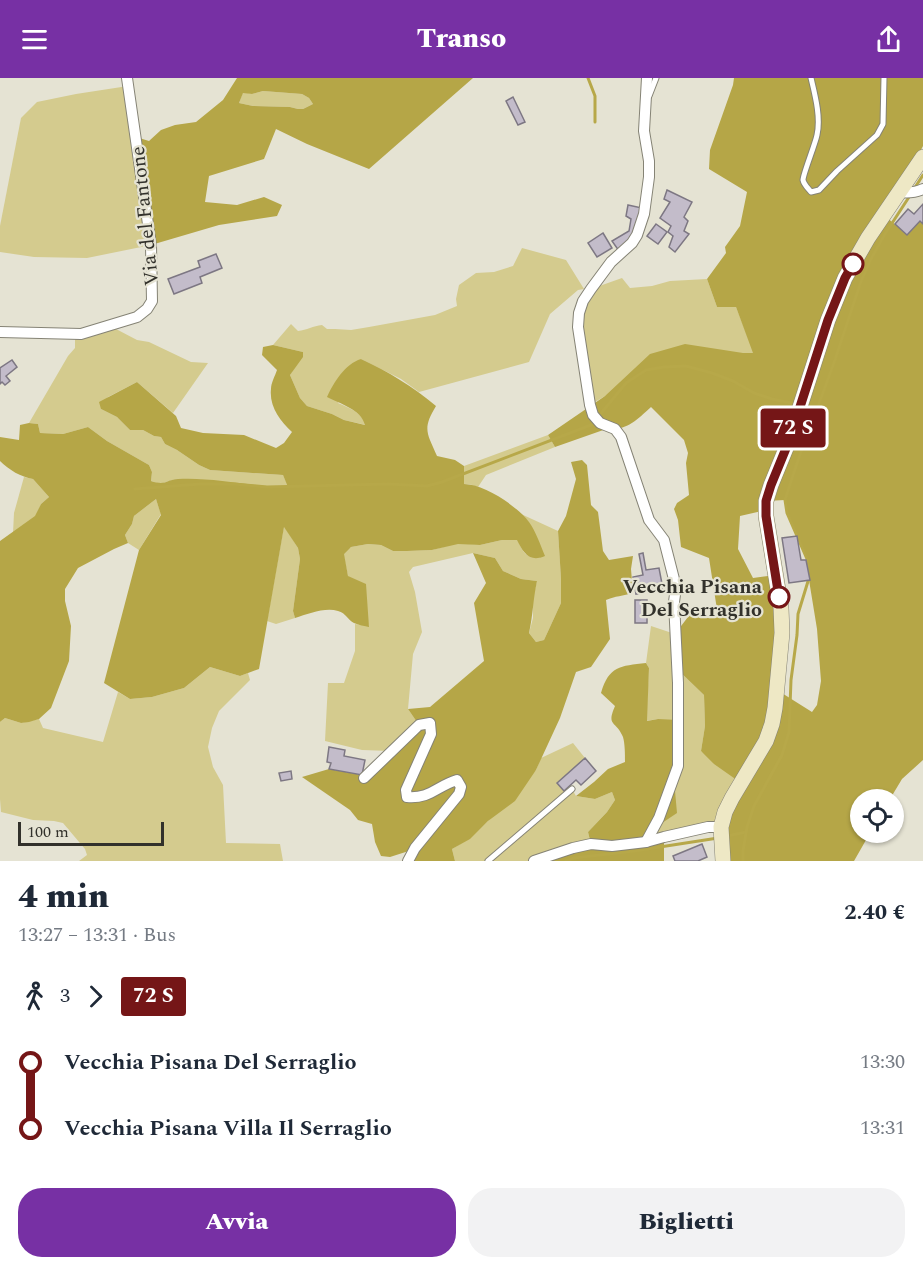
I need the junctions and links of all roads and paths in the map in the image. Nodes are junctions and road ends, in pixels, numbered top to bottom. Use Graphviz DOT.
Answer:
graph roads {
  1 [pos="127,78"];
  2 [pos="646,78"];
  3 [pos="656,78"];
  4 [pos="811,78"];
  5 [pos="884,78"];
  6 [pos="644,108"];
  7 [pos="923,158"];
  8 [pos="923,189"];
  9 [pos="899,192"];
  10 [pos="0,332"];
  11 [pos="364,778"];
  12 [pos="572,789"];
  13 [pos="721,827"];
  14 [pos="646,842"];
  15 [pos="408,861"];
  16 [pos="489,861"];
  17 [pos="534,861"];
  18 [pos="723,861"];
  1 -- 10 [label="street, Via del Fantone"];
  2 -- 6 [label="street"];
  3 -- 6 [label="lane"];
  4 -- 5 [label="lane"];
  6 -- 14 [label="street"];
  7 -- 9 [label="main road"];
  8 -- 9 [label="street"];
  9 -- 13 [label="main road"];
  11 -- 15 [label="street"];
  12 -- 16 [label="lane"];
  13 -- 14 [label="street"];
  13 -- 18 [label="main road"];
  14 -- 17 [label="street"];
}
